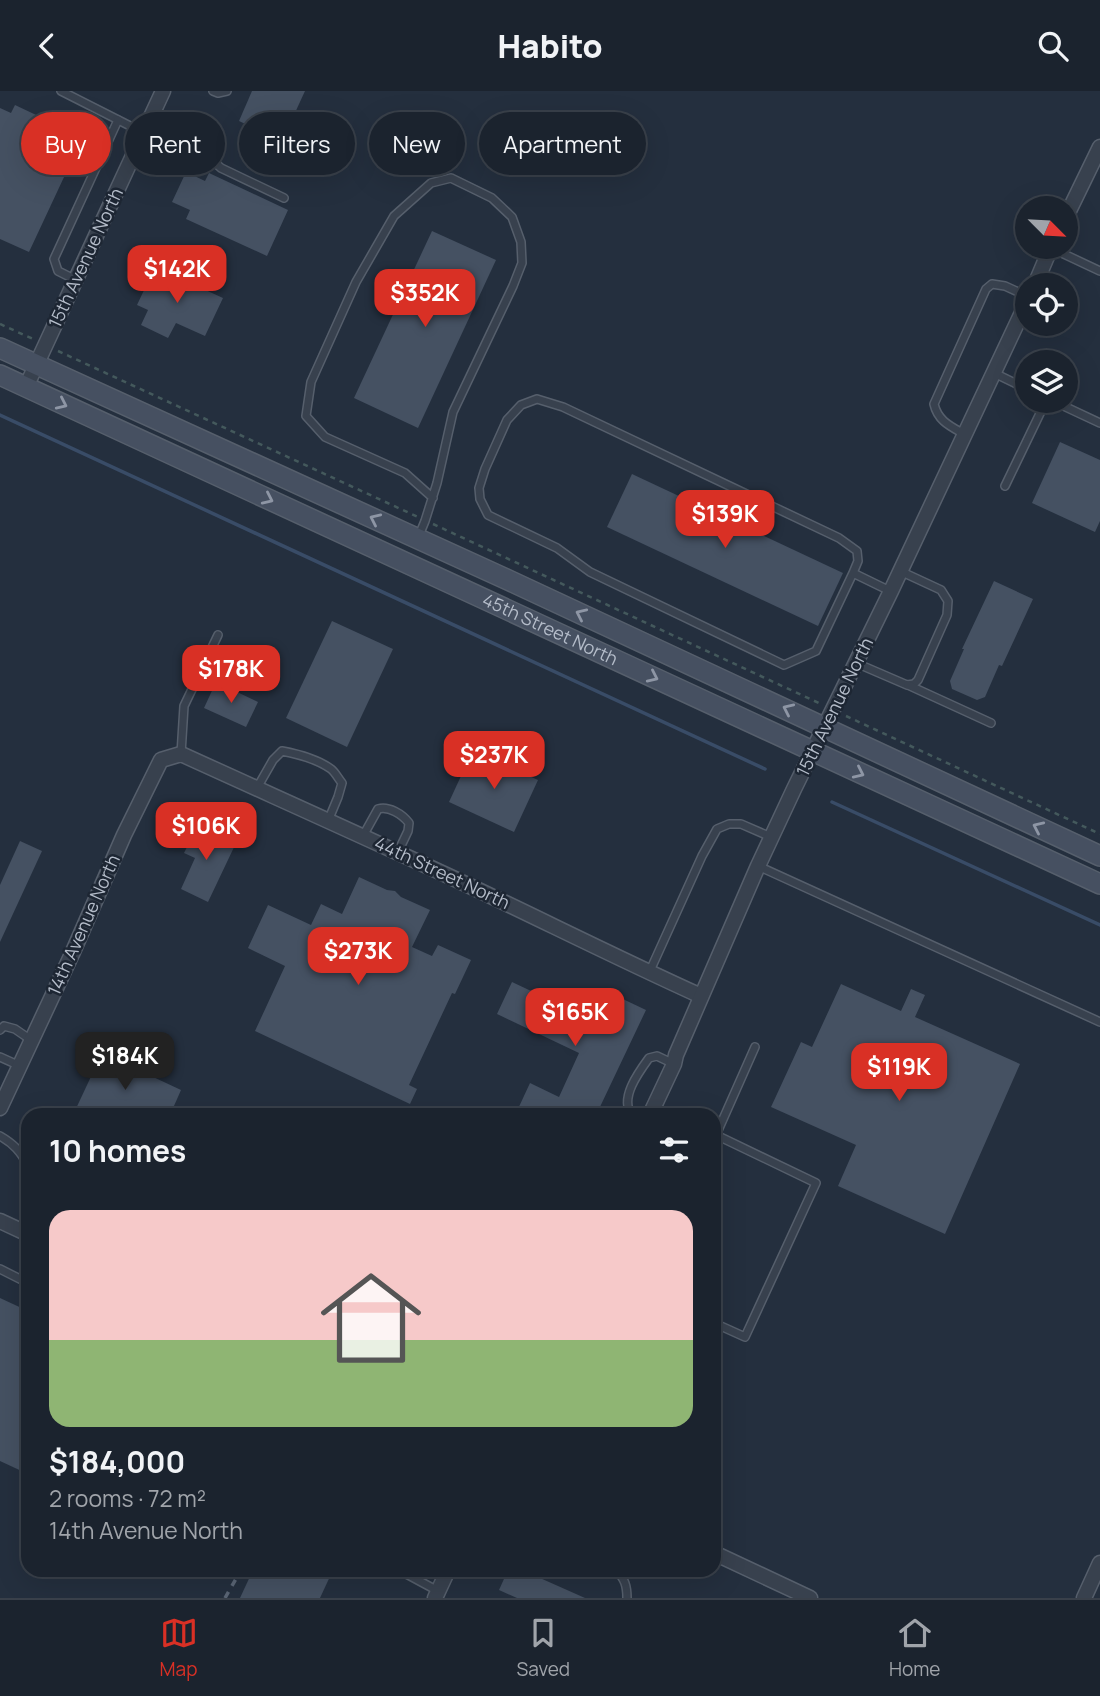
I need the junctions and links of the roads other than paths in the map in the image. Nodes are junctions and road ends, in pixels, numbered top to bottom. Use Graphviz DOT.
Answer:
graph roads {
  1 [pos="61,91"];
  2 [pos="163,91"];
  3 [pos="213,91"];
  4 [pos="227,91"];
  5 [pos="153,112"];
  6 [pos="118,120"];
  7 [pos="125,122"];
  8 [pos="1100,147"];
  9 [pos="225,170"];
  10 [pos="125,173"];
  11 [pos="1076,196"];
  12 [pos="284,198"];
  13 [pos="1076,259"];
  14 [pos="1100,271"];
  15 [pos="76,280"];
  16 [pos="1015,291"];
  17 [pos="1015,328"];
  18 [pos="0,348"];
  19 [pos="36,364"];
  20 [pos="994,373"];
  21 [pos="0,375"];
  22 [pos="1015,383"];
  23 [pos="26,387"];
  24 [pos="1040,413"];
  25 [pos="1078,413"];
  26 [pos="1100,423"];
  27 [pos="965,434"];
  28 [pos="1005,486"];
  29 [pos="433,498"];
  30 [pos="421,530"];
  31 [pos="900,571"];
  32 [pos="853,573"];
  33 [pos="891,591"];
  34 [pos="218,635"];
  35 [pos="856,663"];
  36 [pos="907,685"];
  37 [pos="830,718"];
  38 [pos="991,723"];
  39 [pos="813,751"];
  40 [pos="180,754"];
  41 [pos="257,788"];
  42 [pos="328,821"];
  43 [pos="363,837"];
  44 [pos="772,837"];
  45 [pos="398,852"];
  46 [pos="1100,856"];
  47 [pos="758,866"];
  48 [pos="1100,884"];
  49 [pos="649,973"];
  50 [pos="701,996"];
  51 [pos="1100,1021"];
  52 [pos="0,1031"];
  53 [pos="32,1040"];
  54 [pos="755,1047"];
  55 [pos="0,1057"];
  56 [pos="674,1064"];
  57 [pos="20,1066"];
  58 [pos="0,1108"];
  59 [pos="628,1108"];
  60 [pos="652,1108"];
  61 [pos="721,1122"];
  62 [pos="0,1136"];
  63 [pos="721,1138"];
  64 [pos="21,1152"];
  65 [pos="0,1221"];
  66 [pos="21,1230"];
  67 [pos="0,1269"];
  68 [pos="21,1280"];
  69 [pos="721,1326"];
  70 [pos="721,1556"];
  71 [pos="1100,1563"];
  72 [pos="410,1577"];
  73 [pos="445,1577"];
  74 [pos="622,1577"];
  75 [pos="437,1595"];
  76 [pos="627,1598"];
  77 [pos="810,1598"];
  78 [pos="1084,1598"];
  1 -- 6 [label="lane"];
  2 -- 5 [label="street, 15th Avenue North"];
  3 -- 4 [label="lane"];
  6 -- 7 [label="lane"];
  6 -- 15 [label="lane"];
  8 -- 11 [label="street"];
  9 -- 12 [label="lane"];
  10 -- 15 [label="street, 15th Avenue North"];
  13 -- 14 [label="lane"];
  15 -- 19 [label="street, 15th Avenue North"];
  16 -- 27 [label="lane"];
  17 -- 20 [label="street, 15th Avenue North"];
  18 -- 19 [label="main road, 45th Street North"];
  19 -- 23 [label="street, 15th Avenue North"];
  30 -- 19 [label="main road, 45th Street North, one-way"];
  20 -- 22 [label="lane"];
  20 -- 27 [label="street, 15th Avenue North"];
  21 -- 23 [label="main road, 45th Street North"];
  23 -- 39 [label="main road, 45th Street North, one-way"];
  24 -- 28 [label="lane"];
  25 -- 26 [label="lane"];
  27 -- 31 [label="street, 15th Avenue North"];
  29 -- 29 [label="lane"];
  29 -- 30 [label="lane"];
  37 -- 30 [label="main road, 45th Street North, one-way"];
  31 -- 33 [label="street, 15th Avenue North"];
  31 -- 36 [label="lane"];
  32 -- 32 [label="lane"];
  32 -- 33 [label="lane"];
  33 -- 35 [label="street, 15th Avenue North"];
  34 -- 40 [label="lane"];
  35 -- 36 [label="lane"];
  35 -- 37 [label="street, 15th Avenue North"];
  36 -- 38 [label="lane"];
  37 -- 39 [label="street, 15th Avenue North"];
  46 -- 37 [label="main road, 45th Street North, one-way"];
  39 -- 44 [label="street, 15th Avenue North"];
  39 -- 48 [label="main road, 45th Street North, one-way"];
  40 -- 41 [label="street, 44th Street North"];
  40 -- 53 [label="street, 14th Avenue North"];
  41 -- 42 [label="street, 44th Street North"];
  41 -- 42 [label="lane"];
  42 -- 43 [label="street, 44th Street North"];
  43 -- 45 [label="street, 44th Street North"];
  43 -- 45 [label="lane"];
  44 -- 47 [label="street, 15th Avenue North"];
  44 -- 49 [label="lane"];
  45 -- 49 [label="street, 44th Street North"];
  47 -- 50 [label="street, 15th Avenue North"];
  47 -- 51 [label="lane"];
  49 -- 50 [label="street, 44th Street North"];
  50 -- 56 [label="street, 15th Avenue North"];
  52 -- 53 [label="lane"];
  53 -- 57 [label="street, 14th Avenue North"];
  54 -- 61 [label="lane"];
  55 -- 57 [label="lane"];
  56 -- 59 [label="lane"];
  56 -- 60 [label="street, 15th Avenue North"];
  57 -- 58 [label="street, 14th Avenue North"];
  62 -- 64 [label="lane"];
  63 -- 69 [label="lane"];
  65 -- 66 [label="street"];
  67 -- 68 [label="lane"];
  70 -- 77 [label="street"];
  71 -- 78 [label="street"];
  72 -- 75 [label="lane"];
  73 -- 75 [label="street"];
  74 -- 76 [label="lane"];
}
